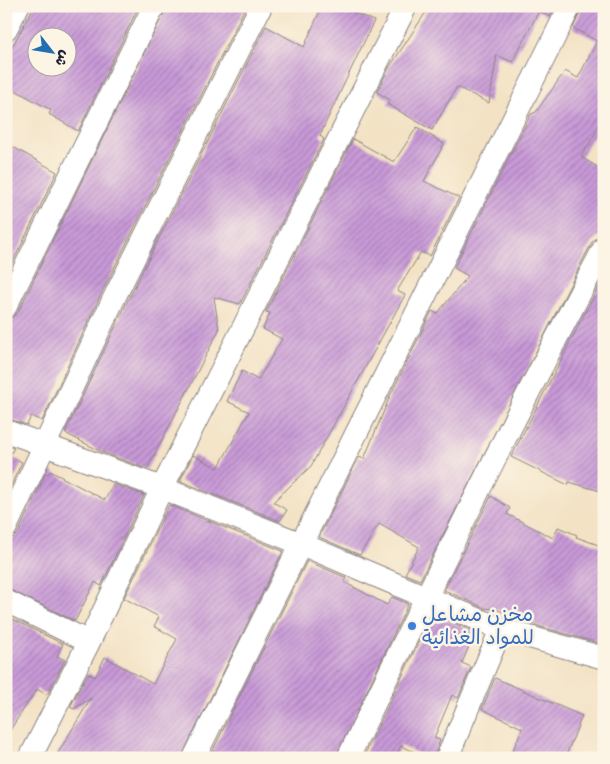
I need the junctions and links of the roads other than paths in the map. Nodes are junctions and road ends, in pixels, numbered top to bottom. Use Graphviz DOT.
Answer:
graph roads {
  1 [pos="18,6"];
  2 [pos="154,6"];
  3 [pos="261,6"];
  4 [pos="406,6"];
  5 [pos="570,6"];
  6 [pos="6,30"];
  7 [pos="604,248"];
  8 [pos="6,306"];
  9 [pos="6,431"];
  10 [pos="46,446"];
  11 [pos="162,488"];
  12 [pos="6,527"];
  13 [pos="300,543"];
  14 [pos="426,597"];
  15 [pos="6,601"];
  16 [pos="501,629"];
  17 [pos="89,642"];
  18 [pos="604,658"];
  19 [pos="30,758"];
  20 [pos="194,758"];
  21 [pos="348,758"];
  22 [pos="448,758"];
  1 -- 6 [label="street"];
  2 -- 8 [label="street"];
  3 -- 10 [label="street"];
  4 -- 11 [label="street"];
  5 -- 13 [label="street"];
  7 -- 14 [label="street"];
  9 -- 10 [label="street"];
  10 -- 11 [label="street"];
  10 -- 12 [label="street"];
  11 -- 13 [label="street"];
  11 -- 17 [label="street"];
  13 -- 14 [label="street"];
  13 -- 20 [label="street"];
  14 -- 16 [label="street"];
  14 -- 21 [label="street"];
  15 -- 17 [label="street"];
  16 -- 18 [label="street"];
  16 -- 22 [label="street"];
  17 -- 19 [label="street"];
}
